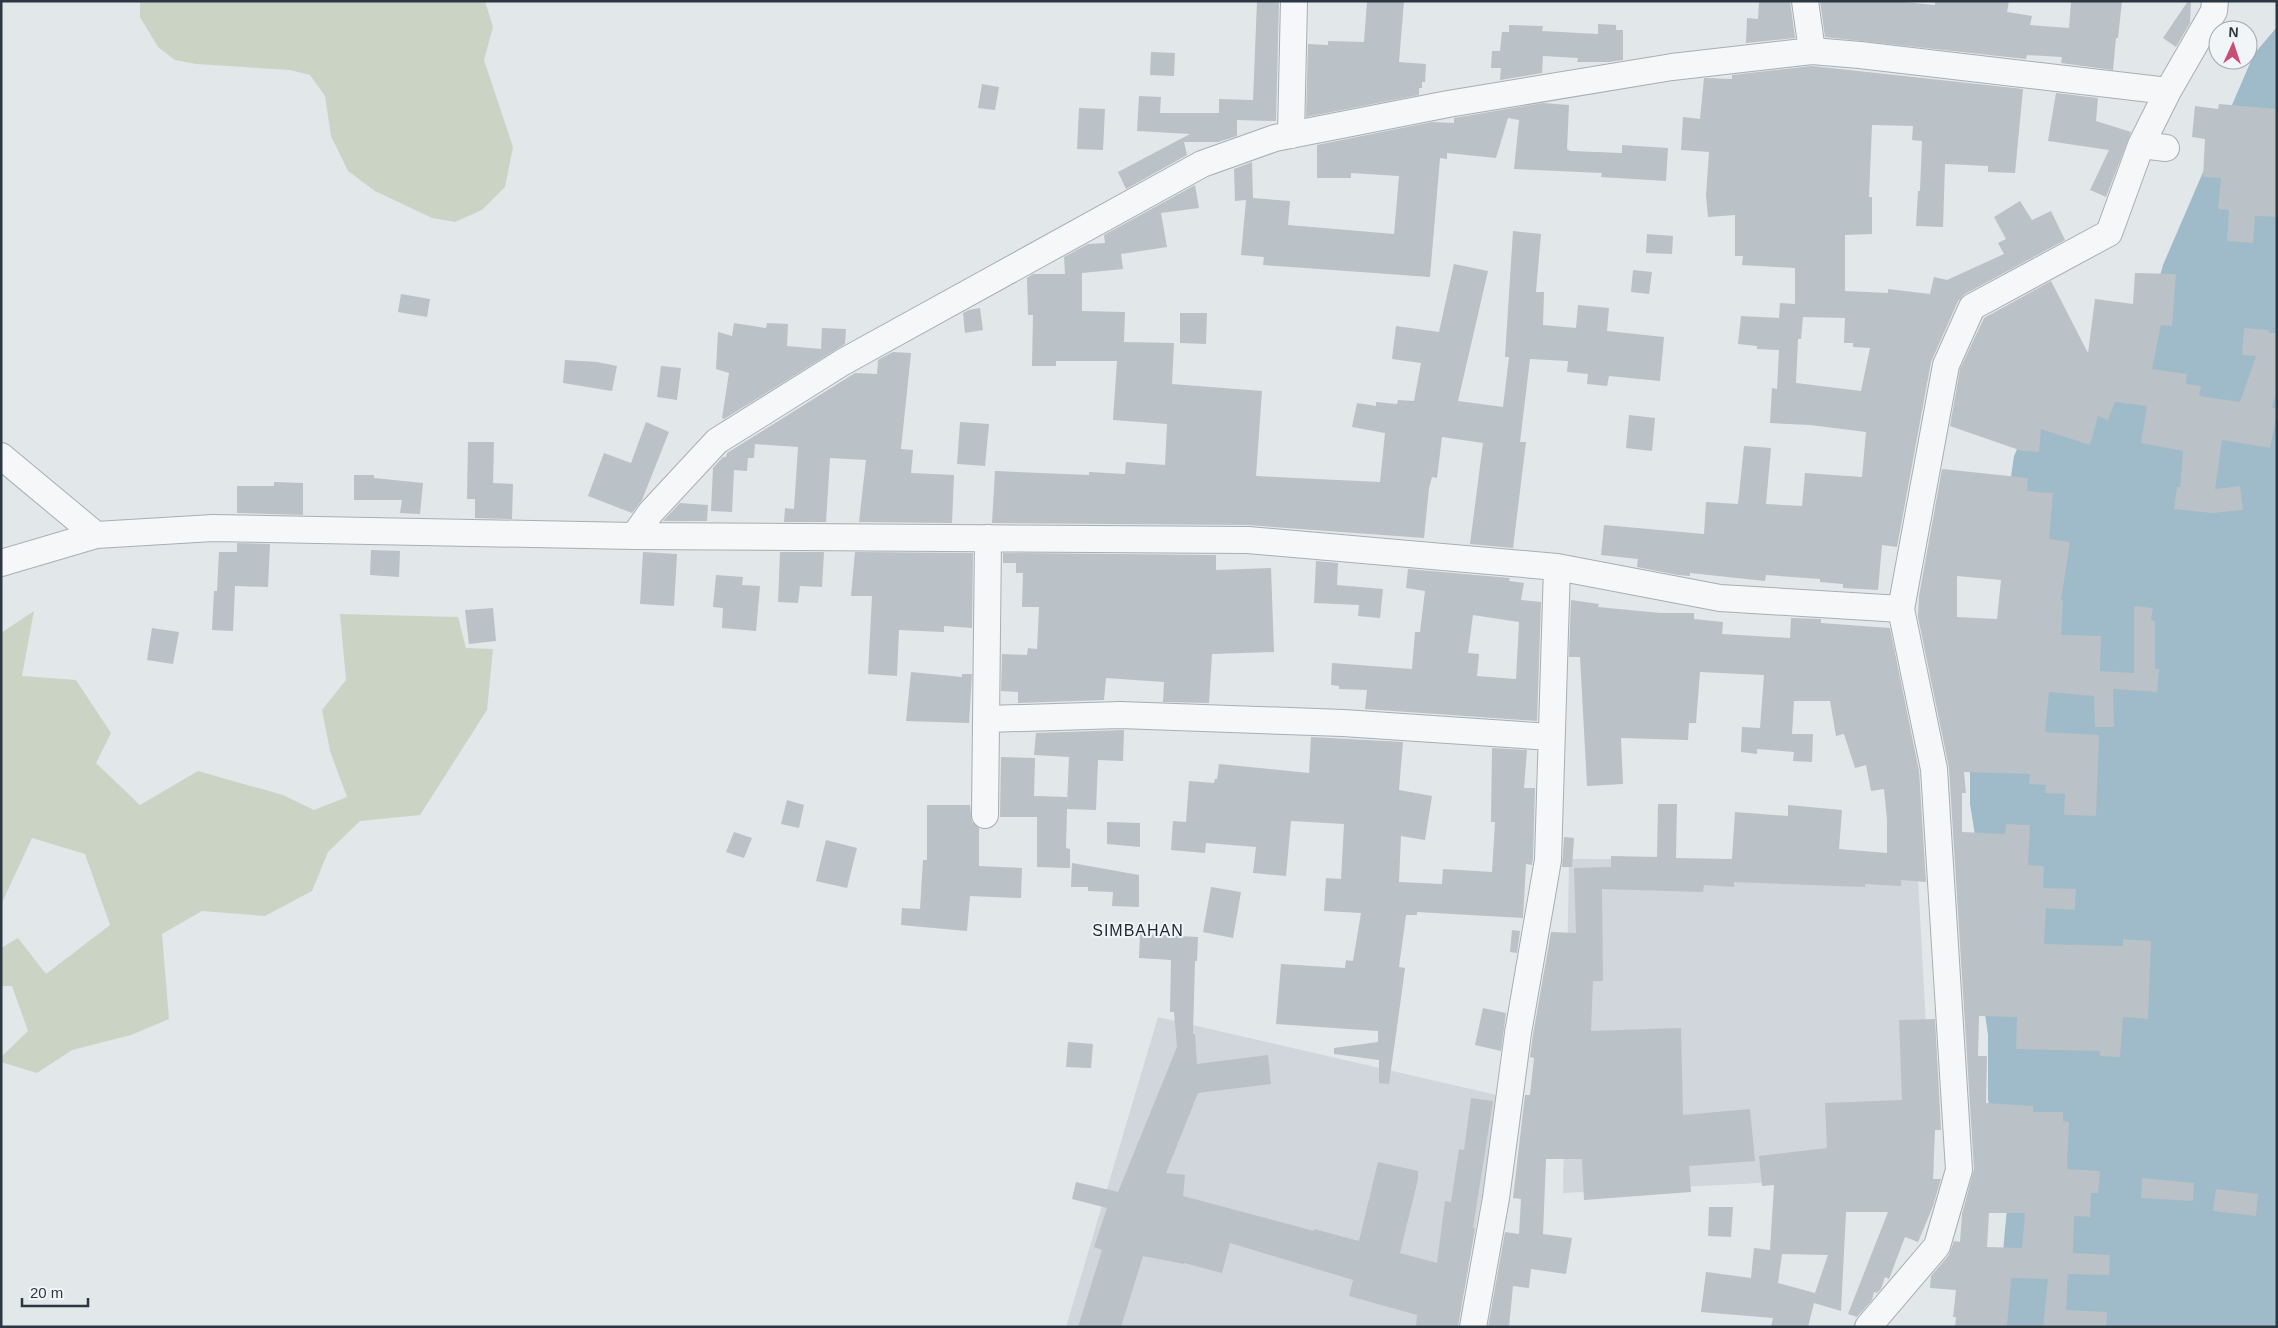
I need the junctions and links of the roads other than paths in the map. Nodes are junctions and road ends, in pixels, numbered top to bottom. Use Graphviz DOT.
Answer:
graph roads {
  1 [pos="1294,1"];
  2 [pos="1805,1"];
  3 [pos="2215,1"];
  4 [pos="1812,51"];
  5 [pos="2168,91"];
  6 [pos="1291,135"];
  7 [pos="1,456"];
  8 [pos="96,535"];
  9 [pos="634,536"];
  10 [pos="988,538"];
  11 [pos="1,563"];
  12 [pos="1556,567"];
  13 [pos="1900,609"];
  14 [pos="988,719"];
  15 [pos="1551,737"];
  16 [pos="986,814"];
  17 [pos="1473,1327"];
  18 [pos="1868,1327"];
  1 -- 6 [label="street"];
  2 -- 4 [label="street"];
  3 -- 5 [label="street"];
  4 -- 5 [label="street"];
  4 -- 6 [label="street"];
  5 -- 13 [label="street"];
  6 -- 9 [label="street"];
  7 -- 8 [label="street"];
  8 -- 9 [label="street"];
  8 -- 11 [label="street"];
  9 -- 10 [label="street"];
  10 -- 12 [label="street"];
  10 -- 14 [label="street"];
  12 -- 13 [label="street"];
  12 -- 15 [label="street"];
  13 -- 18 [label="street"];
  14 -- 15 [label="street"];
  14 -- 16 [label="street"];
  15 -- 17 [label="street"];
}
